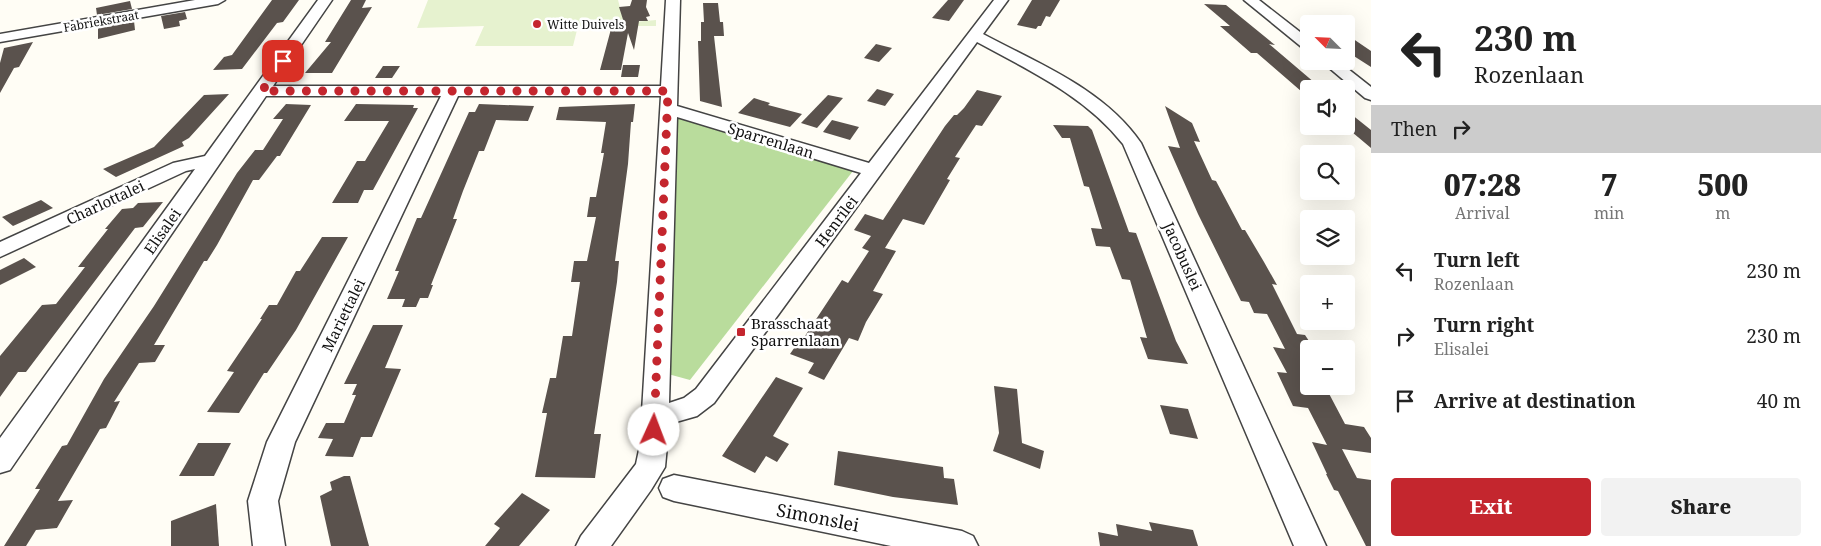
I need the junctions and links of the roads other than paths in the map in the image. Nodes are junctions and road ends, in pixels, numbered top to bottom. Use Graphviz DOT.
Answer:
graph roads {
  1 [pos="218,0"];
  2 [pos="325,0"];
  3 [pos="673,0"];
  4 [pos="1001,0"];
  5 [pos="1251,0"];
  6 [pos="975,35"];
  7 [pos="7,38"];
  8 [pos="1300,39"];
  9 [pos="1339,70"];
  10 [pos="262,91"];
  11 [pos="452,91"];
  12 [pos="1371,95"];
  13 [pos="668,100"];
  14 [pos="212,160"];
  15 [pos="874,171"];
  16 [pos="0,250"];
  17 [pos="654,415"];
  18 [pos="0,461"];
  19 [pos="674,488"];
  20 [pos="269,546"];
  21 [pos="592,546"];
  22 [pos="962,546"];
  23 [pos="1310,546"];
  1 -- 7 [label="street, Fabriekstraat"];
  2 -- 10 [label="street, Elisalei"];
  3 -- 13 [label="street"];
  4 -- 6 [label="street, Henrilei"];
  5 -- 8 [label="street"];
  6 -- 15 [label="street, Henrilei"];
  6 -- 23 [label="street, Jacobuslei"];
  9 -- 12 [label="street"];
  10 -- 11 [label="street, Sparrenlaan"];
  10 -- 14 [label="street, Elisalei"];
  11 -- 13 [label="street, Sparrenlaan"];
  11 -- 20 [label="street, Mariettalei"];
  13 -- 15 [label="street, Sparrenlaan"];
  13 -- 17 [label="street"];
  14 -- 16 [label="street, Charlottalei"];
  14 -- 18 [label="street, Elisalei"];
  15 -- 17 [label="street, Henrilei"];
  17 -- 21 [label="street"];
  19 -- 22 [label="street, Simonslei"];
}
